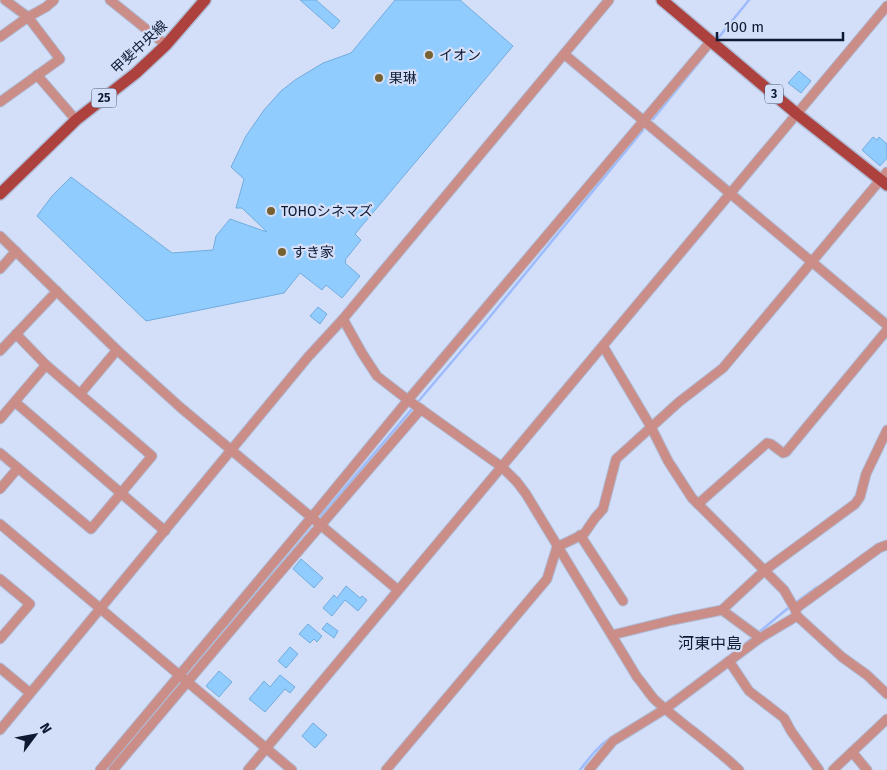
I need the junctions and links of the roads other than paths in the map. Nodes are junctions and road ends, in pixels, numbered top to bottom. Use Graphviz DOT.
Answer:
graph roads {
  1 [pos="5,0"];
  2 [pos="54,0"];
  3 [pos="110,0"];
  4 [pos="206,0"];
  5 [pos="609,0"];
  6 [pos="662,0"];
  7 [pos="887,6"];
  8 [pos="28,17"];
  9 [pos="0,37"];
  10 [pos="711,41"];
  11 [pos="166,46"];
  12 [pos="564,54"];
  13 [pos="37,75"];
  14 [pos="0,102"];
  15 [pos="797,114"];
  16 [pos="76,120"];
  17 [pos="644,121"];
  18 [pos="885,179"];
  19 [pos="0,194"];
  20 [pos="731,194"];
  21 [pos="0,236"];
  22 [pos="16,251"];
  23 [pos="812,262"];
  24 [pos="0,269"];
  25 [pos="57,291"];
  26 [pos="343,319"];
  27 [pos="887,325"];
  28 [pos="887,330"];
  29 [pos="16,334"];
  30 [pos="603,346"];
  31 [pos="117,350"];
  32 [pos="0,351"];
  33 [pos="46,365"];
  34 [pos="80,394"];
  35 [pos="408,400"];
  36 [pos="15,402"];
  37 [pos="422,409"];
  38 [pos="0,419"];
  39 [pos="651,427"];
  40 [pos="887,430"];
  41 [pos="231,451"];
  42 [pos="0,453"];
  43 [pos="502,467"];
  44 [pos="18,468"];
  45 [pos="0,489"];
  46 [pos="121,493"];
  47 [pos="698,504"];
  48 [pos="311,518"];
  49 [pos="0,524"];
  50 [pos="321,526"];
  51 [pos="165,531"];
  52 [pos="580,535"];
  53 [pos="887,545"];
  54 [pos="557,546"];
  55 [pos="765,570"];
  56 [pos="0,579"];
  57 [pos="398,590"];
  58 [pos="623,601"];
  59 [pos="100,609"];
  60 [pos="722,610"];
  61 [pos="796,612"];
  62 [pos="612,635"];
  63 [pos="760,638"];
  64 [pos="0,639"];
  65 [pos="729,662"];
  66 [pos="0,668"];
  67 [pos="179,675"];
  68 [pos="188,682"];
  69 [pos="30,693"];
  70 [pos="887,694"];
  71 [pos="665,709"];
  72 [pos="887,719"];
  73 [pos="0,730"];
  74 [pos="266,748"];
  75 [pos="852,752"];
  76 [pos="100,770"];
  77 [pos="113,770"];
  78 [pos="248,770"];
  79 [pos="292,770"];
  80 [pos="386,770"];
  81 [pos="589,770"];
  82 [pos="739,770"];
  83 [pos="819,770"];
  84 [pos="832,770"];
  85 [pos="867,770"];
  1 -- 8 [label="street"];
  2 -- 8 [label="street"];
  3 -- 11 [label="street"];
  4 -- 11 [label="main road, 甲斐中央線 / 25"];
  5 -- 12 [label="street"];
  6 -- 10 [label="main road, 3"];
  7 -- 15 [label="street"];
  8 -- 9 [label="street"];
  8 -- 13 [label="street"];
  10 -- 15 [label="main road, 3"];
  10 -- 17 [label="street"];
  11 -- 16 [label="main road, 甲斐中央線 / 25"];
  12 -- 17 [label="street"];
  12 -- 26 [label="street"];
  13 -- 14 [label="street"];
  13 -- 16 [label="street"];
  15 -- 18 [label="main road, 3"];
  15 -- 20 [label="street"];
  16 -- 19 [label="main road, 甲斐中央線 / 25"];
  17 -- 20 [label="street"];
  17 -- 35 [label="street"];
  18 -- 23 [label="street"];
  20 -- 23 [label="street"];
  20 -- 30 [label="street"];
  21 -- 22 [label="street"];
  22 -- 24 [label="street"];
  22 -- 25 [label="street"];
  23 -- 27 [label="street"];
  23 -- 39 [label="street"];
  25 -- 29 [label="street"];
  25 -- 31 [label="street"];
  26 -- 35 [label="street"];
  26 -- 41 [label="street"];
  28 -- 47 [label="street"];
  29 -- 32 [label="street"];
  29 -- 33 [label="street"];
  30 -- 39 [label="street"];
  30 -- 43 [label="street"];
  31 -- 34 [label="street"];
  31 -- 41 [label="street"];
  33 -- 34 [label="street"];
  33 -- 36 [label="street"];
  34 -- 46 [label="street"];
  35 -- 37 [label="street"];
  35 -- 48 [label="street"];
  36 -- 38 [label="street"];
  36 -- 46 [label="street"];
  37 -- 43 [label="street"];
  37 -- 50 [label="street"];
  39 -- 47 [label="street"];
  39 -- 52 [label="street"];
  40 -- 55 [label="street"];
  41 -- 48 [label="street"];
  41 -- 51 [label="street"];
  42 -- 44 [label="street"];
  43 -- 54 [label="street"];
  43 -- 57 [label="street"];
  44 -- 45 [label="street"];
  44 -- 46 [label="street"];
  46 -- 51 [label="street"];
  47 -- 55 [label="street"];
  48 -- 50 [label="street"];
  48 -- 67 [label="street"];
  49 -- 59 [label="street"];
  50 -- 57 [label="street"];
  50 -- 68 [label="street"];
  51 -- 59 [label="street"];
  52 -- 54 [label="street"];
  52 -- 58 [label="street"];
  53 -- 61 [label="street"];
  54 -- 62 [label="street"];
  54 -- 80 [label="street"];
  55 -- 60 [label="street"];
  55 -- 61 [label="street"];
  56 -- 64 [label="street"];
  57 -- 74 [label="street"];
  59 -- 67 [label="street"];
  59 -- 69 [label="street"];
  60 -- 62 [label="street"];
  60 -- 63 [label="street"];
  61 -- 63 [label="street"];
  61 -- 70 [label="street"];
  62 -- 71 [label="street"];
  63 -- 65 [label="street"];
  65 -- 71 [label="street"];
  65 -- 83 [label="street"];
  66 -- 69 [label="street"];
  67 -- 68 [label="street"];
  67 -- 76 [label="street"];
  68 -- 74 [label="street"];
  68 -- 77 [label="street"];
  69 -- 73 [label="street"];
  71 -- 81 [label="street"];
  71 -- 82 [label="street"];
  72 -- 75 [label="street"];
  74 -- 78 [label="street"];
  74 -- 79 [label="street"];
  75 -- 84 [label="street"];
  75 -- 85 [label="street"];
}
